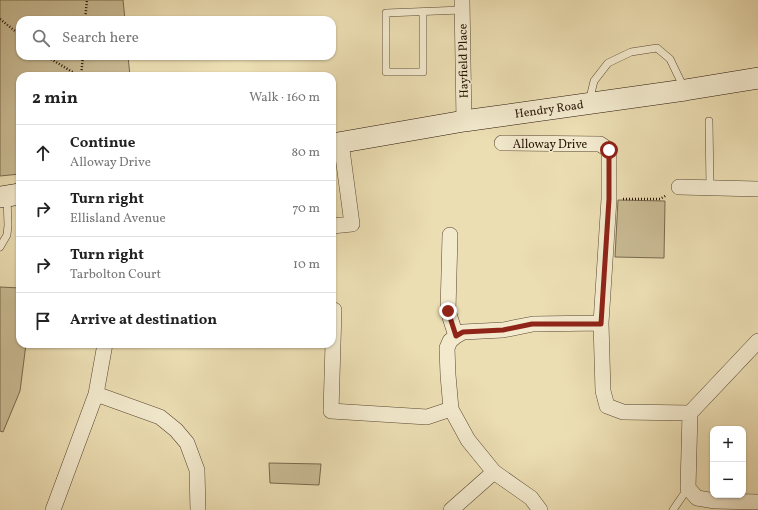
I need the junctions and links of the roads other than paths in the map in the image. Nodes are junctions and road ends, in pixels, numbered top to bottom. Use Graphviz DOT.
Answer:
graph roads {
  1 [pos="462,5"];
  2 [pos="424,12"];
  3 [pos="758,78"];
  4 [pos="685,90"];
  5 [pos="589,104"];
  6 [pos="464,122"];
  7 [pos="709,122"];
  8 [pos="336,143"];
  9 [pos="502,143"];
  10 [pos="679,187"];
  11 [pos="710,188"];
  12 [pos="758,189"];
  13 [pos="9,196"];
  14 [pos="336,226"];
  15 [pos="450,235"];
  16 [pos="0,247"];
  17 [pos="601,324"];
  18 [pos="456,336"];
  19 [pos="758,341"];
  20 [pos="104,348"];
  21 [pos="333,348"];
  22 [pos="96,394"];
  23 [pos="451,409"];
  24 [pos="690,413"];
  25 [pos="494,472"];
  26 [pos="688,488"];
  27 [pos="758,502"];
  28 [pos="53,510"];
  29 [pos="198,510"];
  30 [pos="450,510"];
  31 [pos="540,510"];
  32 [pos="673,510"];
  1 -- 2 [label="lane"];
  1 -- 6 [label="street, Hayfield Place"];
  2 -- 2 [label="lane"];
  3 -- 4 [label="street, Hendry Road"];
  4 -- 5 [label="street, Hendry Road"];
  4 -- 5 [label="lane"];
  5 -- 6 [label="street, Hendry Road"];
  6 -- 8 [label="street, Hendry Road"];
  7 -- 11 [label="lane"];
  8 -- 14 [label="street, Hendry Road"];
  9 -- 17 [label="street, Alloway Drive"];
  10 -- 11 [label="street"];
  11 -- 12 [label="street"];
  13 -- 16 [label="lane"];
  15 -- 18 [label="street"];
  17 -- 18 [label="street"];
  17 -- 24 [label="street, Alloway Drive"];
  18 -- 23 [label="street"];
  19 -- 24 [label="street"];
  20 -- 22 [label="street"];
  21 -- 23 [label="street"];
  22 -- 28 [label="street"];
  22 -- 29 [label="street"];
  23 -- 25 [label="street"];
  24 -- 26 [label="street"];
  25 -- 30 [label="street"];
  25 -- 31 [label="street"];
  26 -- 27 [label="street"];
  26 -- 32 [label="lane"];
}
